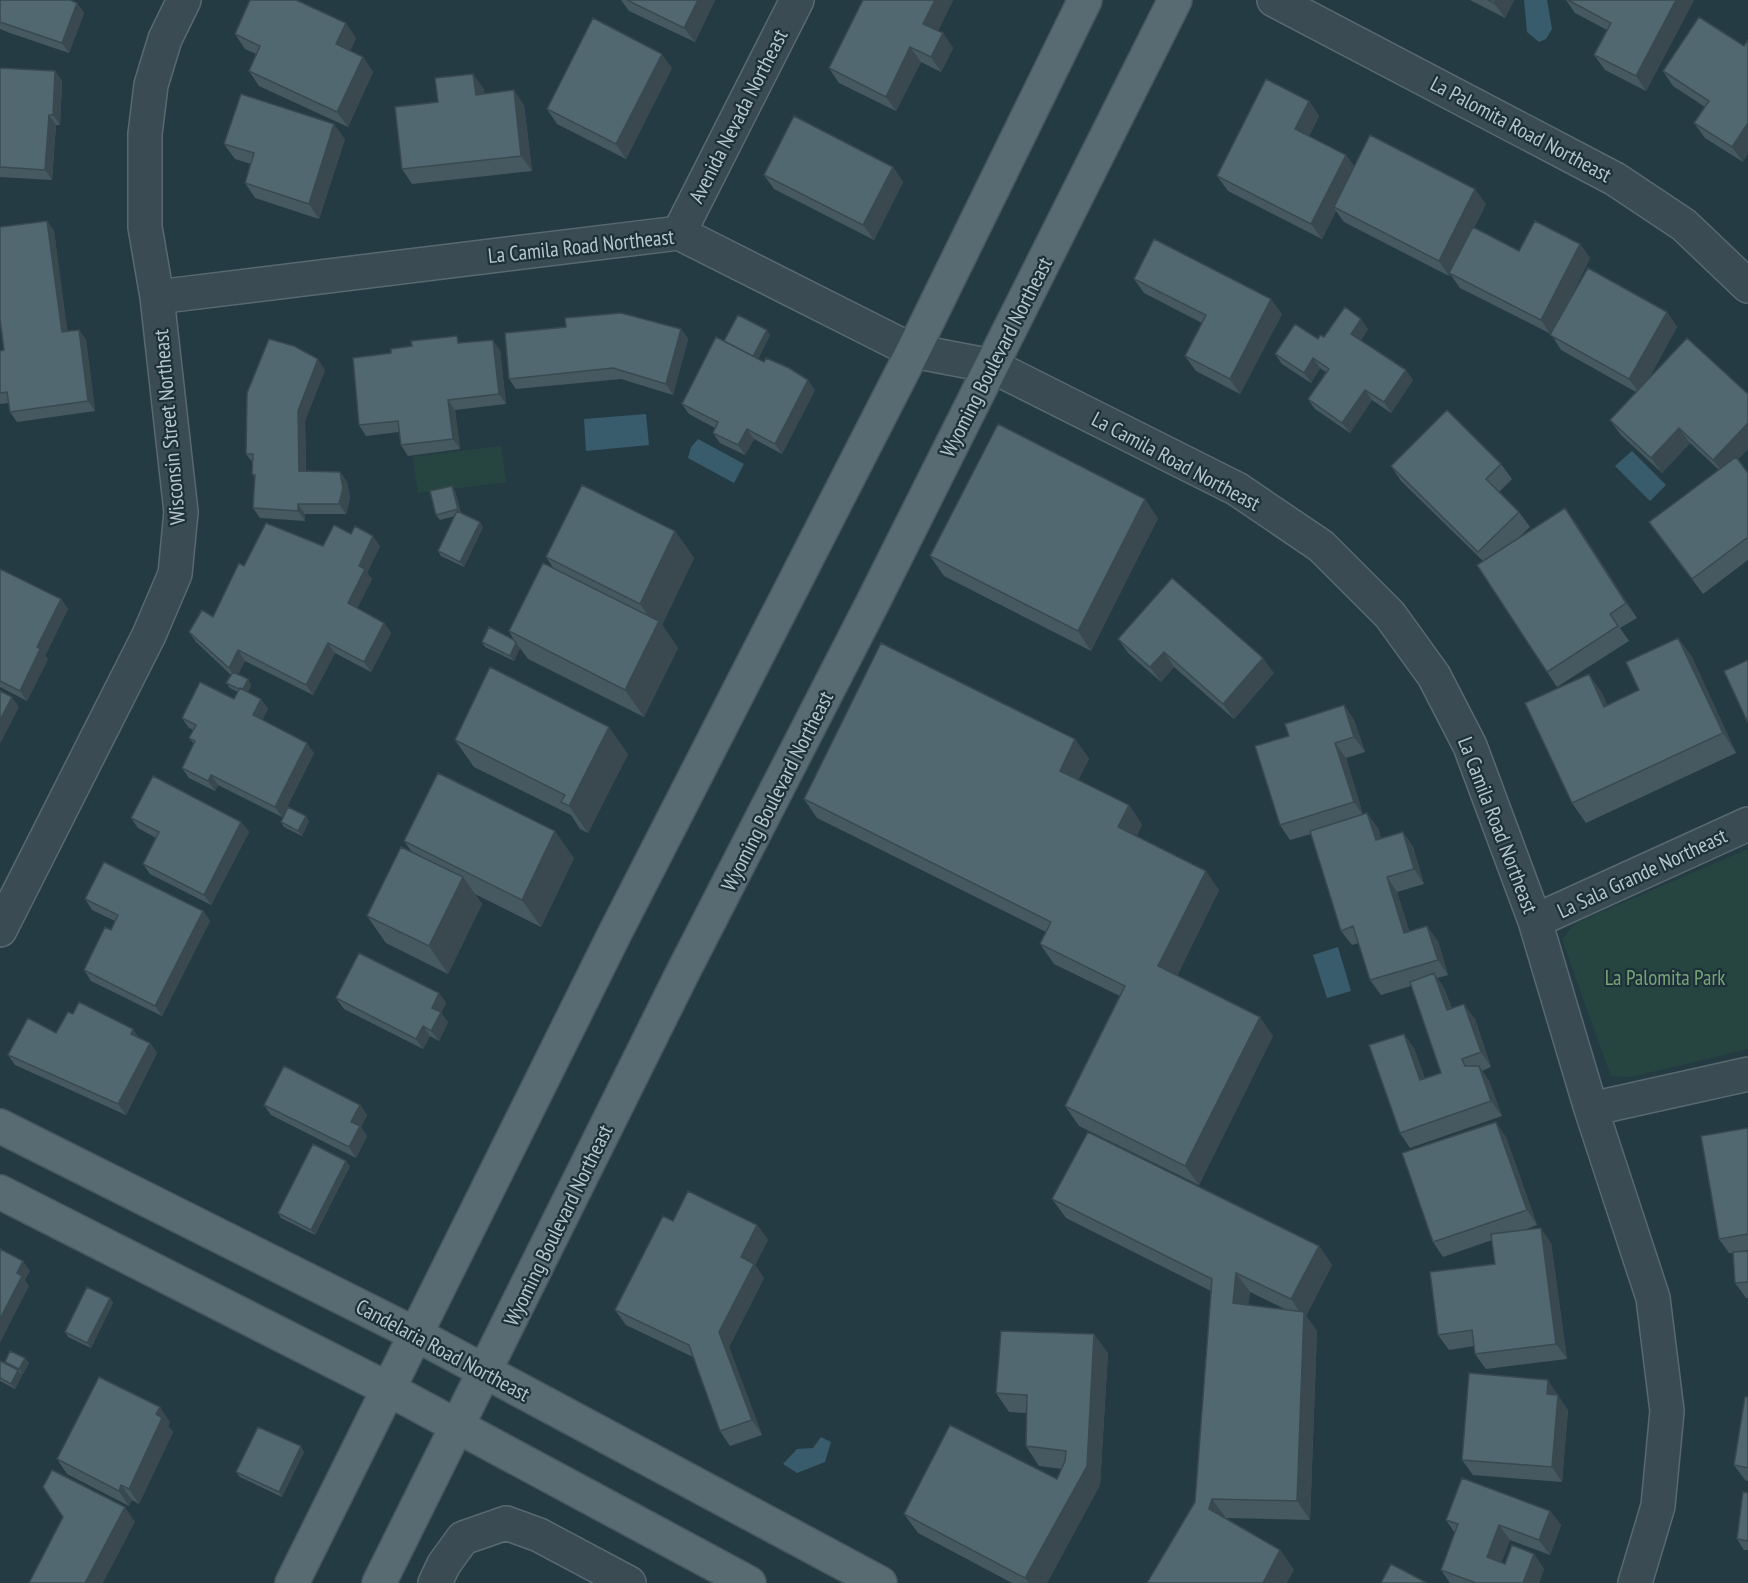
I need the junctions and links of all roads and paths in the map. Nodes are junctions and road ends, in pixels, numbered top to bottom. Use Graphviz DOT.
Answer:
graph roads {
  1 [pos="184,0"];
  2 [pos="796,0"];
  3 [pos="1085,0"];
  4 [pos="1175,0"];
  5 [pos="1274,0"];
  6 [pos="679,233"];
  7 [pos="1748,286"];
  8 [pos="157,297"];
  9 [pos="913,351"];
  10 [pos="992,366"];
  11 [pos="1748,824"];
  12 [pos="1535,921"];
  13 [pos="0,930"];
  14 [pos="1748,1074"];
  15 [pos="1591,1109"];
  16 [pos="0,1126"];
  17 [pos="0,1192"];
  18 [pos="417,1335"];
  19 [pos="486,1372"];
  20 [pos="390,1390"];
  21 [pos="458,1427"];
  22 [pos="439,1574"];
  23 [pos="292,1583"];
  24 [pos="379,1583"];
  25 [pos="629,1583"];
  26 [pos="749,1583"];
  27 [pos="880,1583"];
  28 [pos="1635,1583"];
  1 -- 8 [label="street, Wisconsin Street Northeast"];
  2 -- 6 [label="street, Avenida Nevada Northeast"];
  3 -- 9 [label="main road"];
  4 -- 10 [label="main road, Wyoming Boulevard Northeast"];
  5 -- 7 [label="street, La Palomita Road Northeast"];
  6 -- 8 [label="street, La Camila Road Northeast"];
  6 -- 9 [label="street, La Camila Road Northeast"];
  8 -- 13 [label="street, Wisconsin Street Northeast"];
  9 -- 10 [label="street, La Camila Road Northeast"];
  9 -- 18 [label="main road"];
  10 -- 12 [label="street, La Camila Road Northeast"];
  10 -- 19 [label="main road, Wyoming Boulevard Northeast"];
  11 -- 12 [label="street, La Sala Grande Northeast"];
  12 -- 15 [label="street, La Camila Road Northeast"];
  14 -- 15 [label="street"];
  15 -- 28 [label="street, La Camila Road Northeast"];
  16 -- 18 [label="main road, Candelaria Road Northeast"];
  17 -- 20 [label="main road"];
  18 -- 19 [label="main road, Candelaria Road Northeast"];
  18 -- 20 [label="main road"];
  19 -- 21 [label="main road, Wyoming Boulevard Northeast"];
  19 -- 27 [label="main road, Candelaria Road Northeast"];
  20 -- 21 [label="main road"];
  20 -- 23 [label="main road"];
  21 -- 24 [label="main road, Wyoming Boulevard Northeast"];
  21 -- 26 [label="main road"];
  22 -- 25 [label="street"];
}
